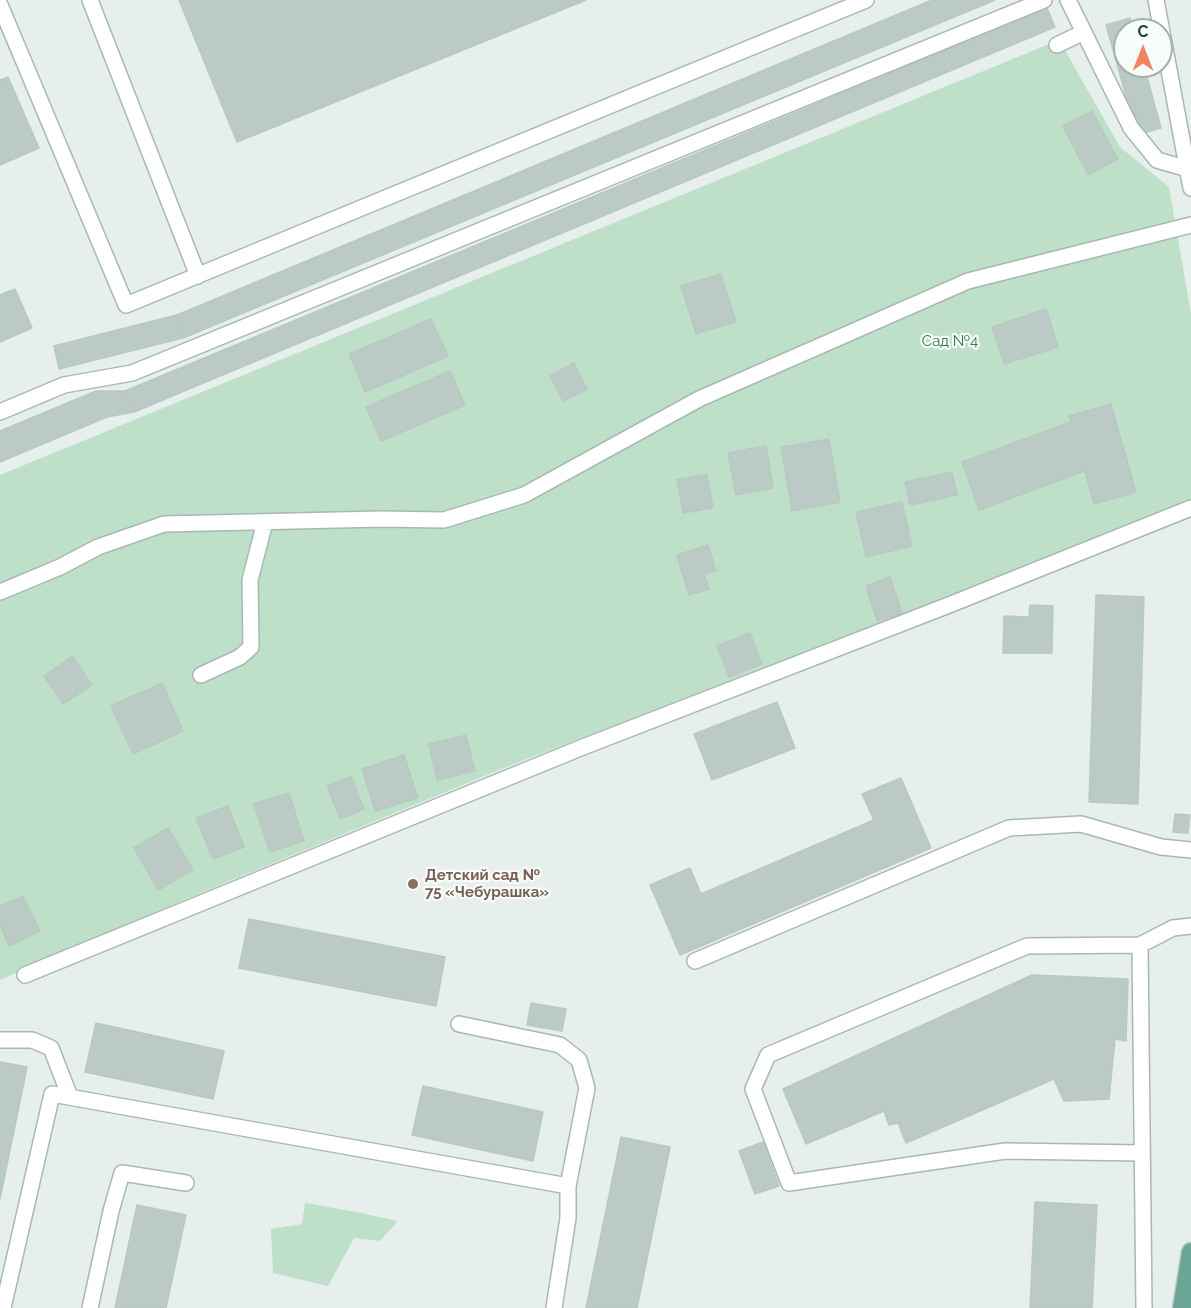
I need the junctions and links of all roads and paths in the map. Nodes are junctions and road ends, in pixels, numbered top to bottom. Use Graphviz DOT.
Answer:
graph roads {
  1 [pos="90,0"];
  2 [pos="866,0"];
  3 [pos="1044,0"];
  4 [pos="1068,0"];
  5 [pos="1156,0"];
  6 [pos="0,5"];
  7 [pos="1084,33"];
  8 [pos="1058,45"];
  9 [pos="1187,145"];
  10 [pos="1188,169"];
  11 [pos="1191,188"];
  12 [pos="1191,225"];
  13 [pos="198,276"];
  14 [pos="0,412"];
  15 [pos="1191,508"];
  16 [pos="265,522"];
  17 [pos="0,592"];
  18 [pos="201,675"];
  19 [pos="1191,850"];
  20 [pos="1191,926"];
  21 [pos="1140,945"];
  22 [pos="695,961"];
  23 [pos="25,975"];
  24 [pos="459,1024"];
  25 [pos="0,1040"];
  26 [pos="70,1097"];
  27 [pos="1142,1153"];
  28 [pos="186,1183"];
  29 [pos="568,1186"];
  30 [pos="1191,1253"];
  31 [pos="3,1308"];
  32 [pos="90,1308"];
  33 [pos="554,1308"];
  34 [pos="1144,1308"];
  35 [pos="1182,1308"];
  1 -- 13 [label="lane"];
  2 -- 13 [label="lane"];
  3 -- 14 [label="lane"];
  4 -- 7 [label="lane"];
  5 -- 9 [label="lane"];
  6 -- 13 [label="lane"];
  7 -- 8 [label="lane"];
  7 -- 10 [label="lane"];
  9 -- 10 [label="lane"];
  10 -- 11 [label="lane"];
  12 -- 16 [label="lane"];
  15 -- 23 [label="lane"];
  16 -- 17 [label="lane"];
  16 -- 18 [label="lane"];
  19 -- 22 [label="lane"];
  20 -- 21 [label="lane"];
  21 -- 27 [label="lane"];
  21 -- 27 [label="lane"];
  24 -- 29 [label="lane"];
  25 -- 26 [label="lane"];
  26 -- 29 [label="lane"];
  26 -- 31 [label="lane"];
  27 -- 34 [label="lane"];
  28 -- 32 [label="lane"];
  29 -- 33 [label="lane"];
  30 -- 35 [label="main road"];
}
